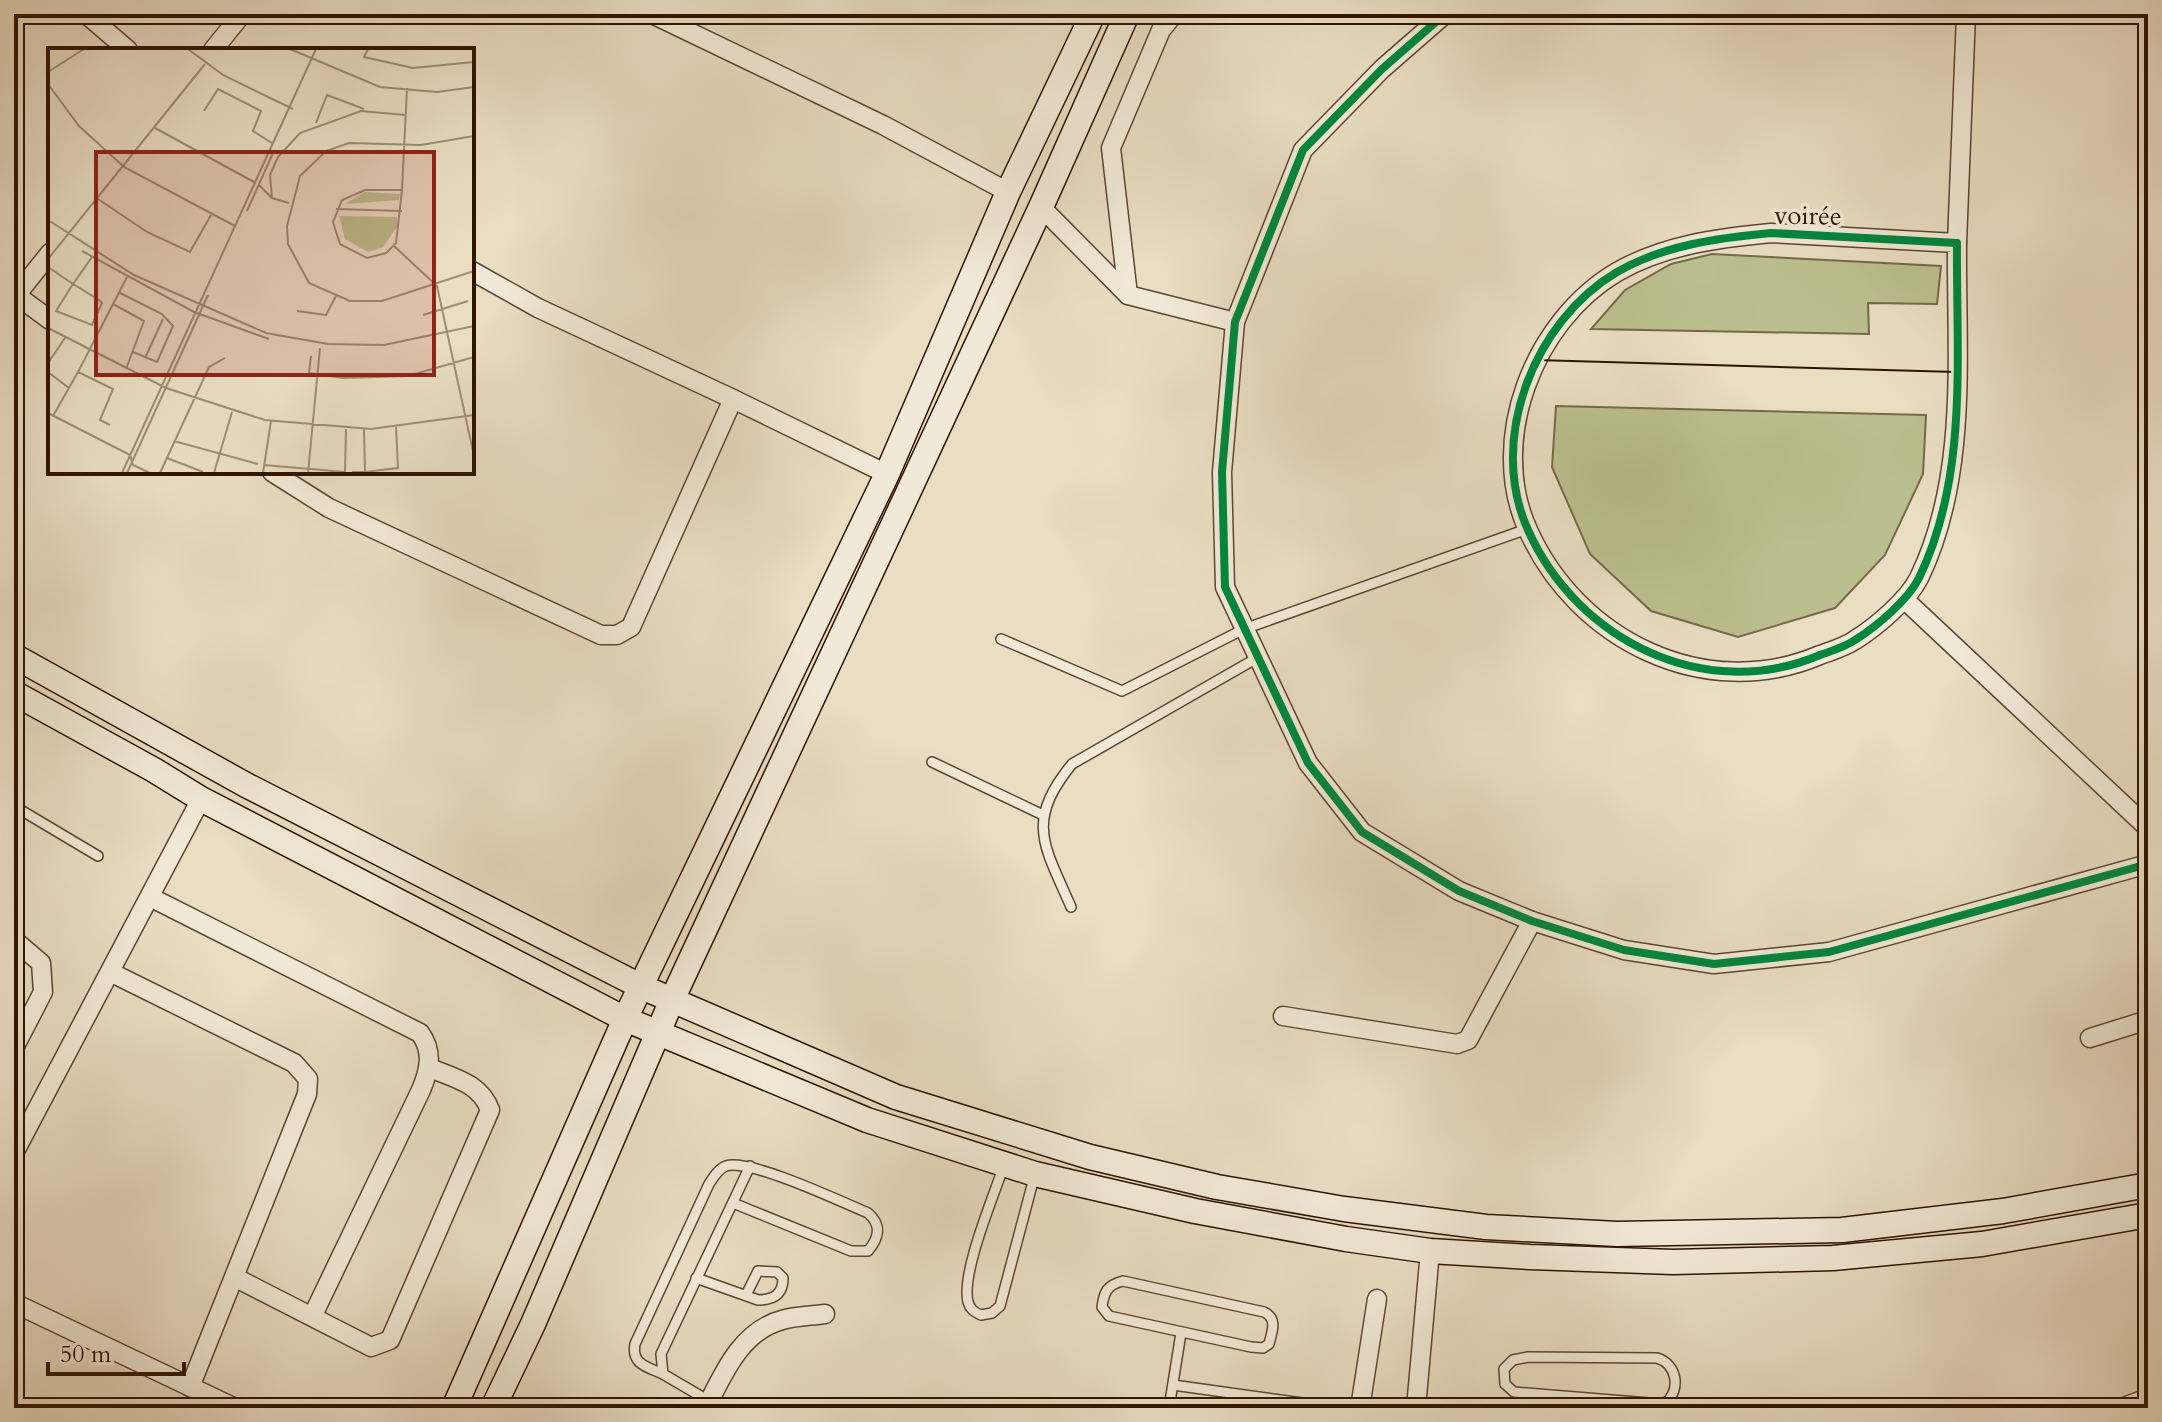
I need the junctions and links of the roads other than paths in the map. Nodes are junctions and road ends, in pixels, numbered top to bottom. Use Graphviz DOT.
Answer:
graph roads {
  1 [pos="86,14"];
  2 [pos="242,14"];
  3 [pos="652,14"];
  4 [pos="1093,14"];
  5 [pos="1127,14"];
  6 [pos="1174,14"];
  7 [pos="1445,14"];
  8 [pos="1966,14"];
  9 [pos="126,48"];
  10 [pos="215,48"];
  11 [pos="1008,192"];
  12 [pos="1041,207"];
  13 [pos="1957,243"];
  14 [pos="48,255"];
  15 [pos="474,272"];
  16 [pos="15,295"];
  17 [pos="1128,295"];
  18 [pos="48,319"];
  19 [pos="1235,322"];
  20 [pos="733,399"];
  21 [pos="275,474"];
  22 [pos="887,474"];
  23 [pos="1527,529"];
  24 [pos="1904,599"];
  25 [pos="1244,629"];
  26 [pos="1001,639"];
  27 [pos="14,656"];
  28 [pos="1257,658"];
  29 [pos="14,693"];
  30 [pos="932,762"];
  31 [pos="201,799"];
  32 [pos="14,806"];
  33 [pos="1043,815"];
  34 [pos="2148,828"];
  35 [pos="98,856"];
  36 [pos="2148,864"];
  37 [pos="150,897"];
  38 [pos="1071,907"];
  39 [pos="1532,921"];
  40 [pos="14,940"];
  41 [pos="110,972"];
  42 [pos="642,987"];
  43 [pos="672,1000"];
  44 [pos="1283,1016"];
  45 [pos="625,1019"];
  46 [pos="2148,1020"];
  47 [pos="659,1032"];
  48 [pos="2090,1038"];
  49 [pos="14,1048"];
  50 [pos="430,1068"];
  51 [pos="19,1132"];
  52 [pos="14,1153"];
  53 [pos="1004,1164"];
  54 [pos="750,1166"];
  55 [pos="1035,1174"];
  56 [pos="2148,1185"];
  57 [pos="733,1203"];
  58 [pos="2148,1215"];
  59 [pos="1430,1251"];
  60 [pos="236,1278"];
  61 [pos="696,1278"];
  62 [pos="746,1295"];
  63 [pos="1377,1299"];
  64 [pos="14,1303"];
  65 [pos="825,1314"];
  66 [pos="313,1315"];
  67 [pos="1181,1333"];
  68 [pos="663,1374"];
  69 [pos="1173,1385"];
  70 [pos="190,1387"];
  71 [pos="2148,1398"];
  72 [pos="1584,1403"];
  73 [pos="708,1404"];
  74 [pos="235,1408"];
  75 [pos="454,1408"];
  76 [pos="493,1408"];
  77 [pos="1169,1408"];
  78 [pos="1339,1408"];
  79 [pos="1360,1408"];
  80 [pos="1416,1408"];
  81 [pos="2121,1408"];
  1 -- 9 [label="street"];
  2 -- 10 [label="street"];
  3 -- 11 [label="street"];
  4 -- 11 [label="main road"];
  5 -- 12 [label="main road"];
  6 -- 17 [label="street"];
  7 -- 19 [label="street"];
  8 -- 13 [label="street"];
  11 -- 22 [label="main road"];
  12 -- 17 [label="street"];
  12 -- 43 [label="main road"];
  13 -- 23 [label="street, voirée"];
  13 -- 24 [label="street, voirée"];
  14 -- 16 [label="street"];
  15 -- 20 [label="street"];
  16 -- 18 [label="street"];
  17 -- 19 [label="street"];
  19 -- 25 [label="street"];
  20 -- 21 [label="street"];
  20 -- 22 [label="street"];
  22 -- 42 [label="main road"];
  23 -- 24 [label="street, voirée"];
  23 -- 25 [label="lane"];
  24 -- 34 [label="street"];
  25 -- 26 [label="lane"];
  25 -- 28 [label="street"];
  27 -- 42 [label="main road"];
  28 -- 33 [label="lane"];
  28 -- 39 [label="street"];
  29 -- 31 [label="main road"];
  30 -- 33 [label="lane"];
  31 -- 37 [label="street"];
  31 -- 45 [label="main road"];
  32 -- 35 [label="lane"];
  33 -- 38 [label="lane"];
  36 -- 39 [label="street"];
  37 -- 41 [label="street"];
  37 -- 50 [label="street"];
  39 -- 44 [label="street"];
  40 -- 49 [label="street"];
  41 -- 51 [label="street"];
  41 -- 60 [label="street"];
  42 -- 43 [label="main road"];
  42 -- 45 [label="main road"];
  43 -- 47 [label="main road"];
  43 -- 56 [label="main road"];
  45 -- 47 [label="main road"];
  45 -- 75 [label="main road"];
  46 -- 48 [label="street"];
  47 -- 53 [label="main road"];
  47 -- 76 [label="main road"];
  50 -- 66 [label="street"];
  50 -- 66 [label="street"];
  51 -- 52 [label="street"];
  53 -- 55 [label="main road"];
  53 -- 55 [label="lane"];
  54 -- 57 [label="lane"];
  54 -- 57 [label="lane"];
  54 -- 68 [label="lane"];
  55 -- 59 [label="main road"];
  57 -- 61 [label="lane"];
  58 -- 59 [label="main road"];
  59 -- 80 [label="street"];
  60 -- 66 [label="street"];
  60 -- 70 [label="street"];
  61 -- 62 [label="lane"];
  61 -- 68 [label="lane"];
  63 -- 79 [label="street"];
  64 -- 70 [label="street"];
  65 -- 73 [label="street"];
  67 -- 67 [label="lane"];
  67 -- 69 [label="lane"];
  68 -- 73 [label="lane"];
  69 -- 77 [label="lane"];
  69 -- 78 [label="lane"];
  70 -- 74 [label="street"];
  71 -- 81 [label="street"];
  72 -- 72 [label="lane"];
}
